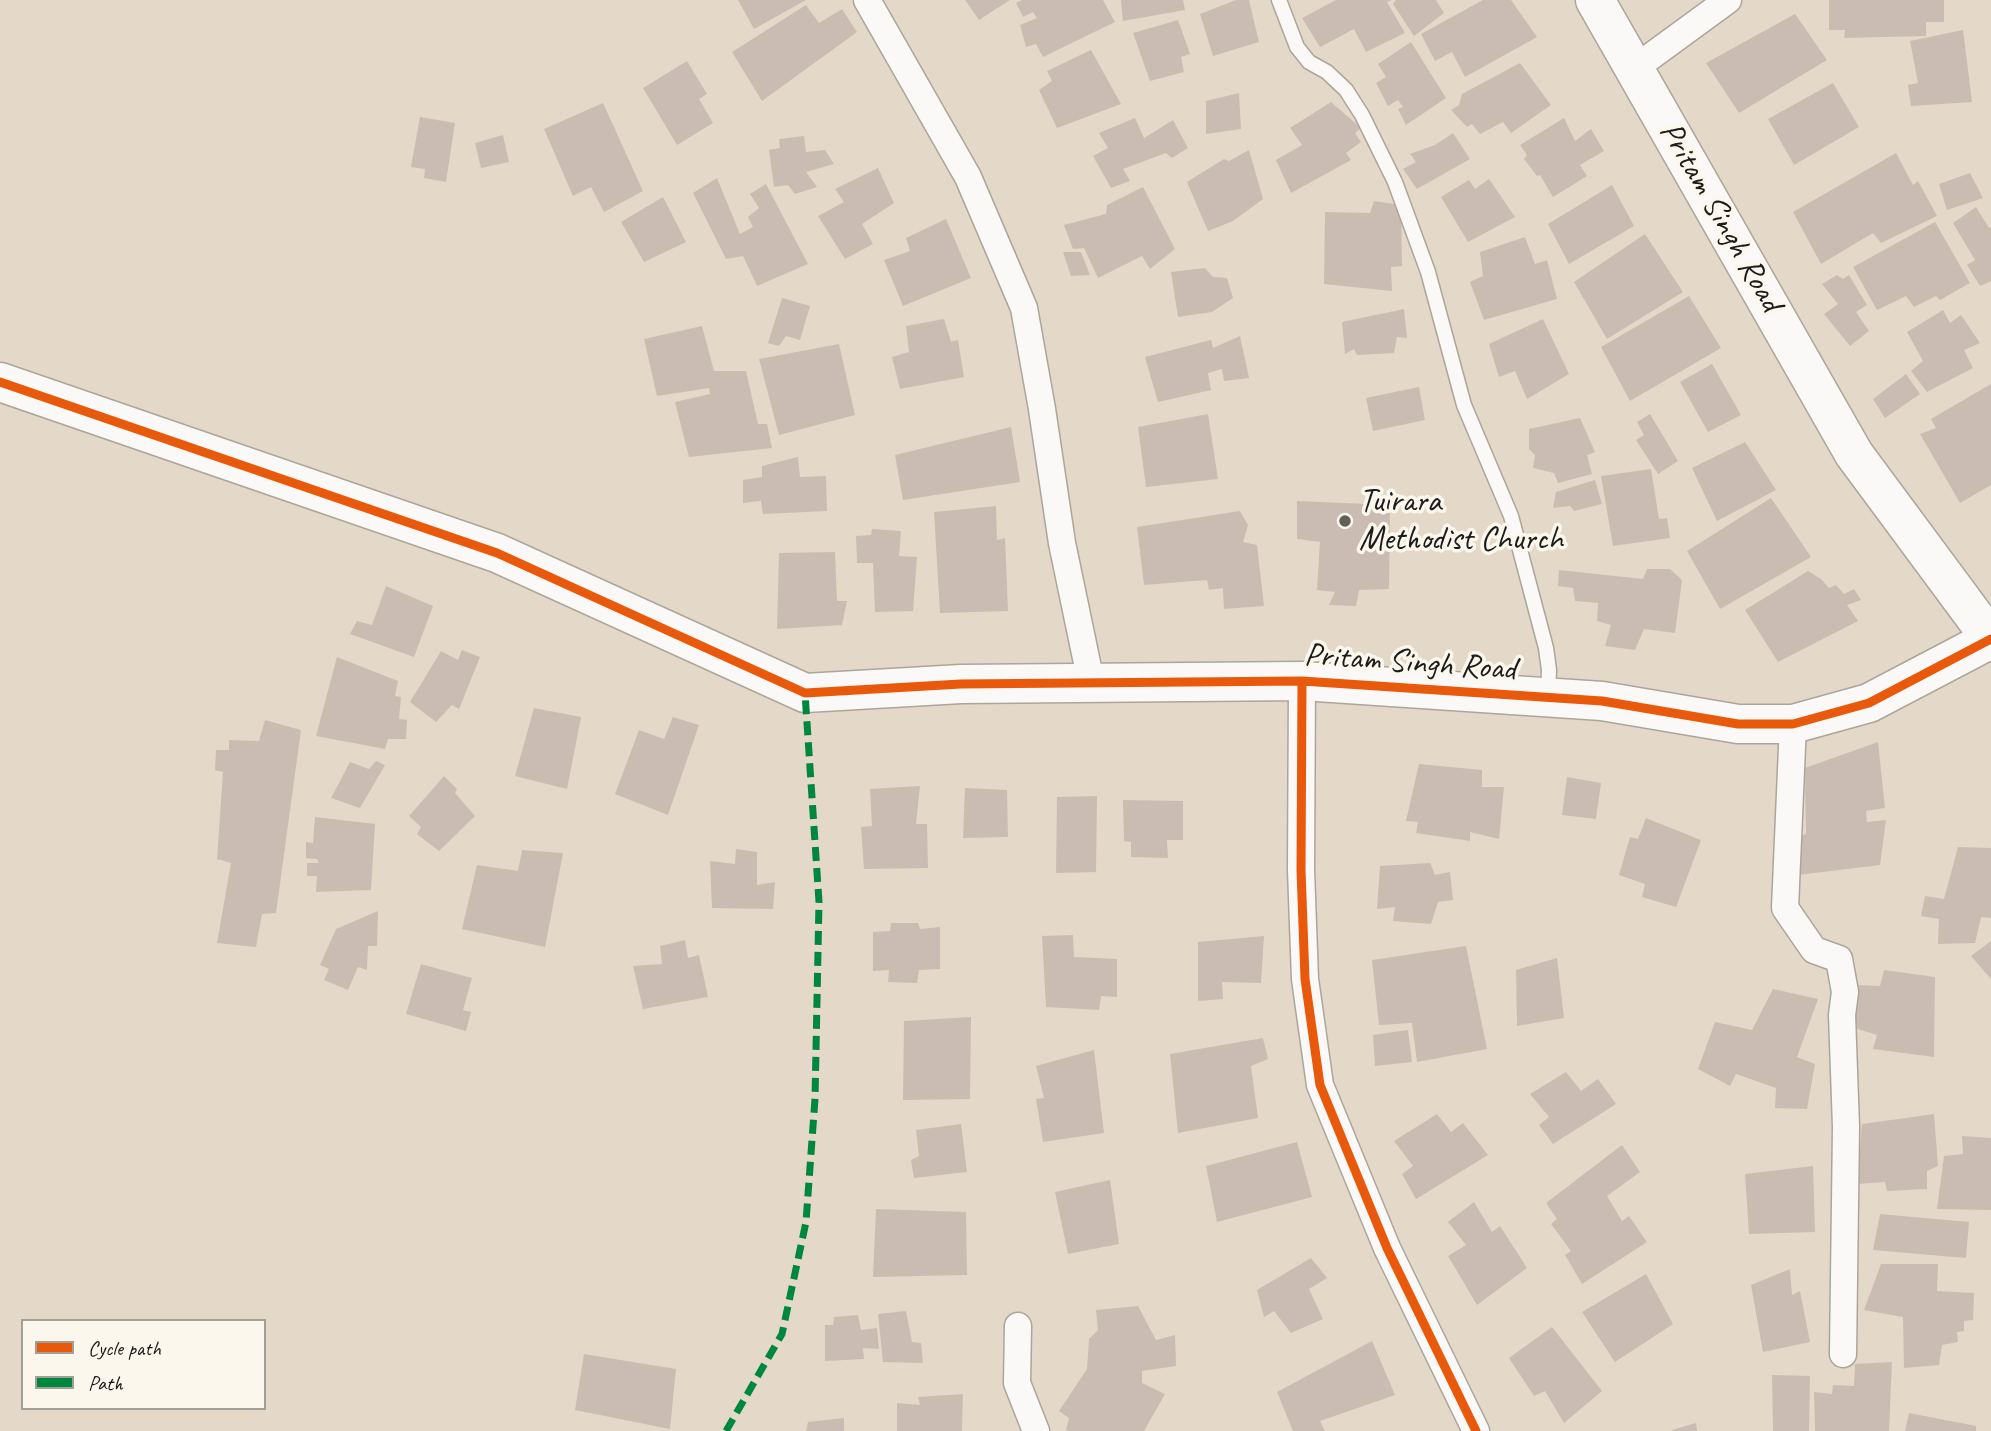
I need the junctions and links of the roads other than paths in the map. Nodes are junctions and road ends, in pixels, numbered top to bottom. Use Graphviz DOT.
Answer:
graph roads {
  1 [pos="867,0"];
  2 [pos="1279,0"];
  3 [pos="1595,0"];
  4 [pos="1728,0"];
  5 [pos="1635,68"];
  6 [pos="0,382"];
  7 [pos="1991,639"];
  8 [pos="1302,681"];
  9 [pos="1091,682"];
  10 [pos="1548,698"];
  11 [pos="1793,723"];
  12 [pos="1018,1326"];
  13 [pos="1843,1354"];
  14 [pos="1469,1429"];
  15 [pos="1036,1431"];
  1 -- 9 [label="street"];
  2 -- 10 [label="lane"];
  3 -- 5 [label="street, Pritam Singh Road"];
  4 -- 5 [label="street"];
  5 -- 7 [label="street, Pritam Singh Road"];
  6 -- 9 [label="street, Pritam Singh Road"];
  7 -- 11 [label="street, Pritam Singh Road"];
  8 -- 9 [label="street, Pritam Singh Road"];
  8 -- 10 [label="street, Pritam Singh Road"];
  8 -- 14 [label="street"];
  10 -- 11 [label="street, Pritam Singh Road"];
  11 -- 13 [label="street"];
  12 -- 15 [label="street"];
}
